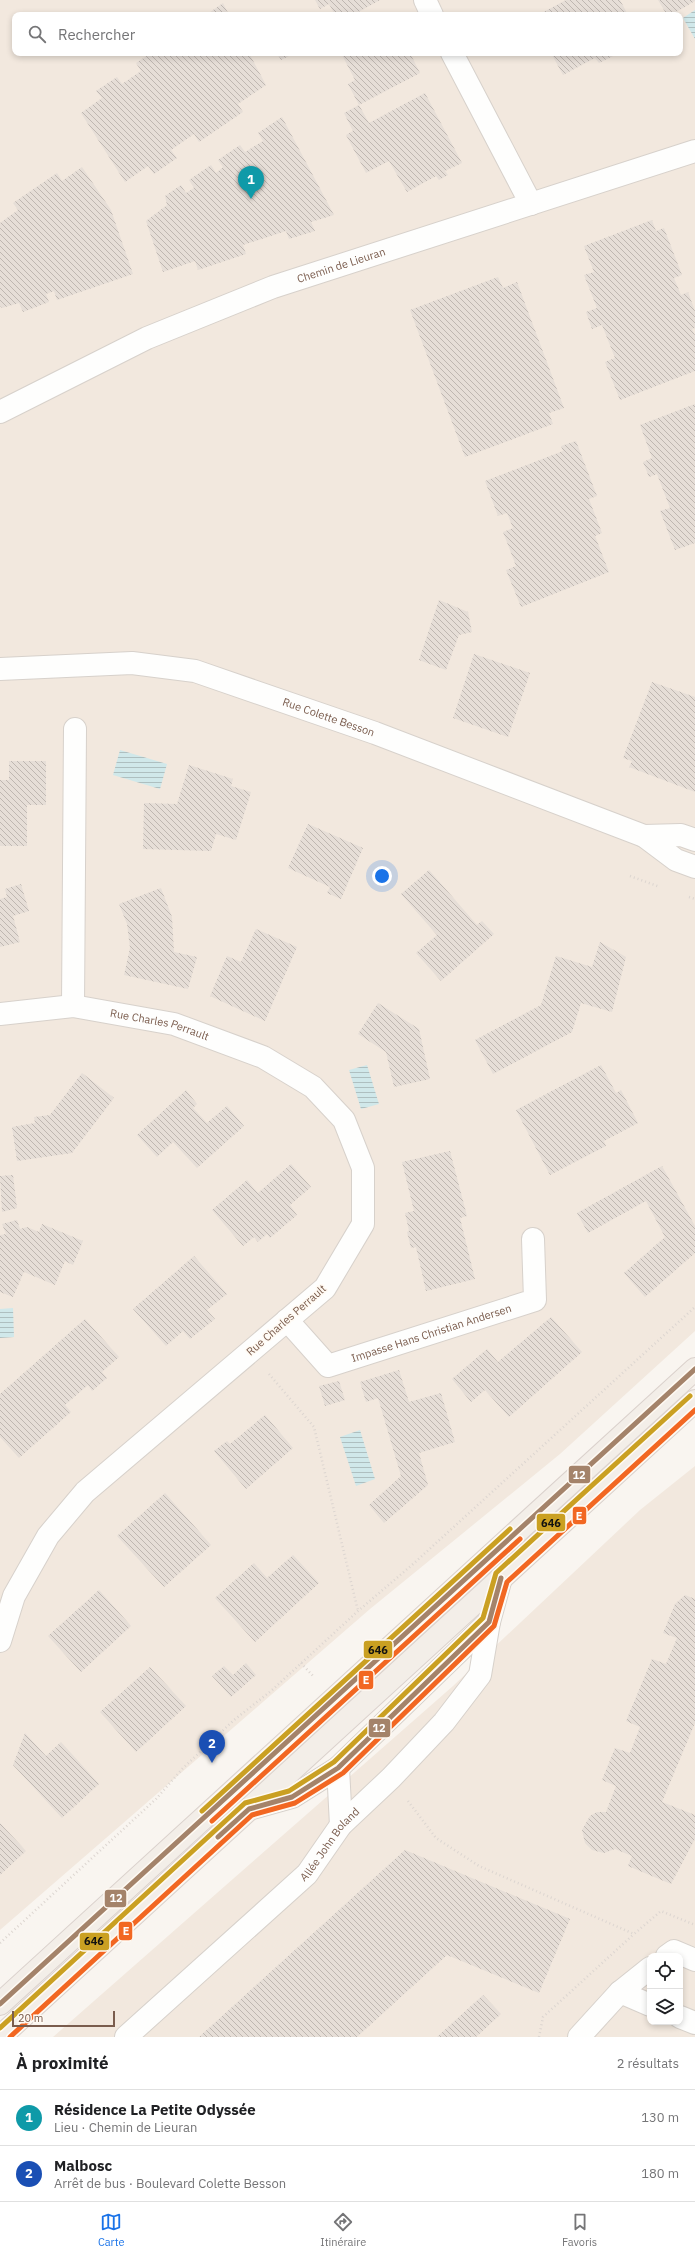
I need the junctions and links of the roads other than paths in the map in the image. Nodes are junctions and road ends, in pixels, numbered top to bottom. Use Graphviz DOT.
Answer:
graph roads {
  1 [pos="425,0"];
  2 [pos="431,12"];
  3 [pos="454,56"];
  4 [pos="695,151"];
  5 [pos="531,204"];
  6 [pos="0,412"];
  7 [pos="0,669"];
  8 [pos="76,729"];
  9 [pos="644,836"];
  10 [pos="695,840"];
  11 [pos="695,867"];
  12 [pos="73,1006"];
  13 [pos="0,1014"];
  14 [pos="533,1239"];
  15 [pos="287,1320"];
  16 [pos="695,1369"];
  17 [pos="695,1401"];
  18 [pos="501,1578"];
  19 [pos="490,1622"];
  20 [pos="0,1641"];
  21 [pos="338,1768"];
  22 [pos="249,1809"];
  23 [pos="341,1825"];
  24 [pos="683,1955"];
  25 [pos="695,1960"];
  26 [pos="647,1970"];
  27 [pos="620,1992"];
  28 [pos="0,2004"];
  29 [pos="647,2004"];
  30 [pos="683,2018"];
  31 [pos="695,2023"];
  32 [pos="0,2037"];
  33 [pos="126,2037"];
  34 [pos="579,2037"];
  1 -- 2 [label="street"];
  3 -- 5 [label="street"];
  4 -- 5 [label="street, Chemin de Lieuran"];
  5 -- 6 [label="street, Chemin de Lieuran"];
  7 -- 9 [label="street, Rue Colette Besson"];
  8 -- 12 [label="street"];
  9 -- 10 [label="street, Rue Colette Besson"];
  9 -- 11 [label="street, Rue Colette Besson"];
  12 -- 13 [label="street, Rue Charles Perrault"];
  12 -- 15 [label="street, Rue Charles Perrault"];
  14 -- 15 [label="street, Impasse Hans Christian Andersen"];
  15 -- 20 [label="street, Rue Charles Perrault"];
  16 -- 28 [label="main road"];
  17 -- 18 [label="main road"];
  18 -- 19 [label="street, Allée John Boland"];
  18 -- 22 [label="main road"];
  19 -- 21 [label="street"];
  19 -- 23 [label="street, Allée John Boland"];
  21 -- 22 [label="street"];
  21 -- 23 [label="street"];
  22 -- 32 [label="main road"];
  23 -- 33 [label="street, Allée John Boland"];
  24 -- 25 [label="street"];
  26 -- 27 [label="street"];
  27 -- 29 [label="street"];
  27 -- 34 [label="street"];
  30 -- 31 [label="street"];
}
